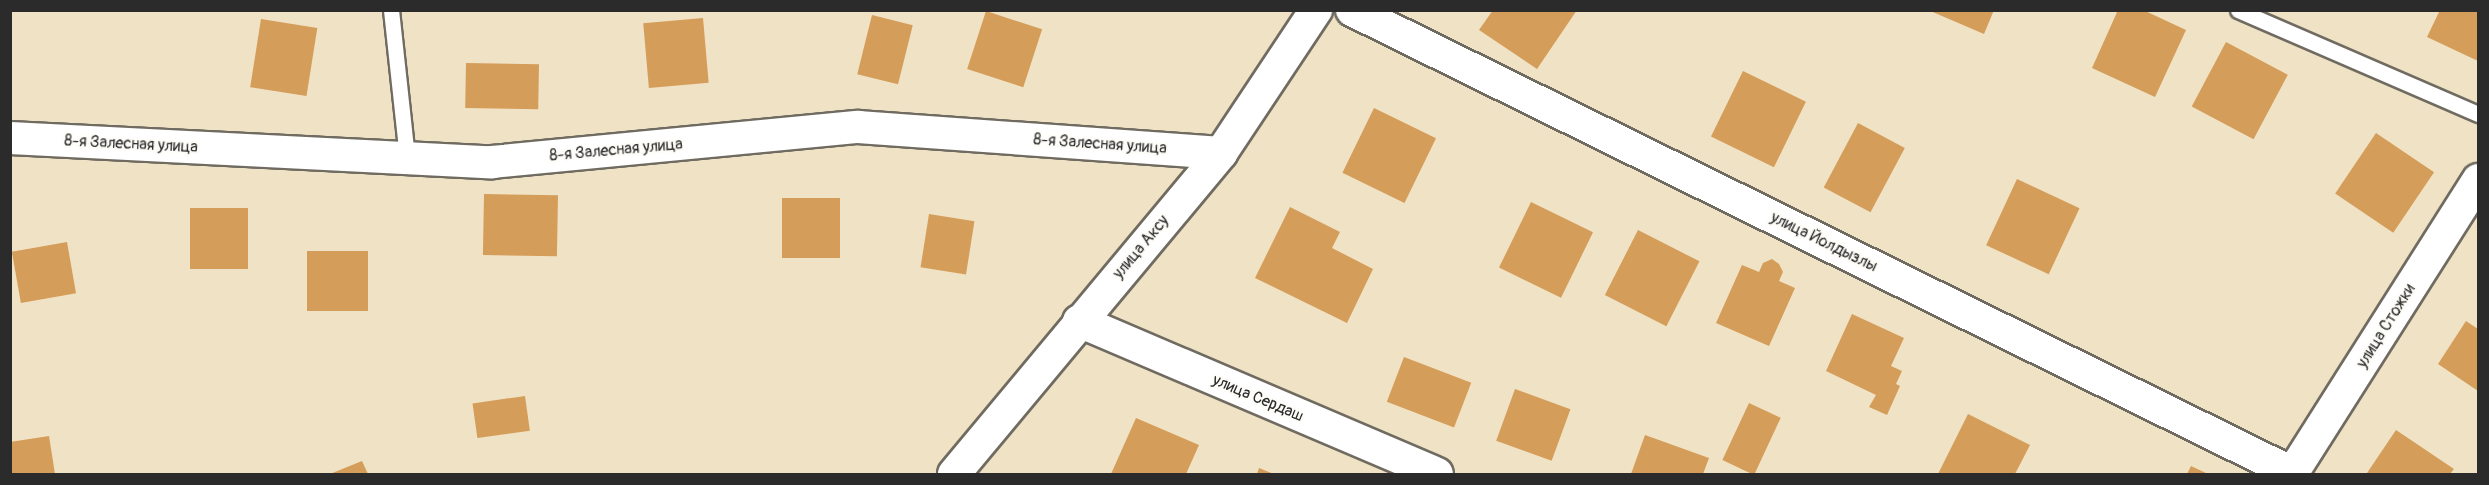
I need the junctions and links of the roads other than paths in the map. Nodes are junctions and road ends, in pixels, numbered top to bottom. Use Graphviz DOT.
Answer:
graph roads {
  1 [pos="391,10"];
  2 [pos="1316,10"];
  3 [pos="1352,10"];
  4 [pos="2238,10"];
  5 [pos="2478,114"];
  6 [pos="10,138"];
  7 [pos="1221,153"];
  8 [pos="407,158"];
  9 [pos="2478,180"];
  10 [pos="1079,321"];
  11 [pos="2293,473"];
  12 [pos="954,474"];
  13 [pos="1437,474"];
  1 -- 8 [label="lane"];
  2 -- 7 [label="street, улица Аксу"];
  3 -- 11 [label="street, улица Йолдызлы"];
  4 -- 5 [label="lane"];
  6 -- 8 [label="street, 8-я Залесная улица"];
  7 -- 8 [label="street, 8-я Залесная улица"];
  7 -- 10 [label="street, улица Аксу"];
  9 -- 11 [label="street, улица Стожки"];
  10 -- 12 [label="street, улица Аксу"];
  10 -- 13 [label="street, улица Сердаш"];
}
